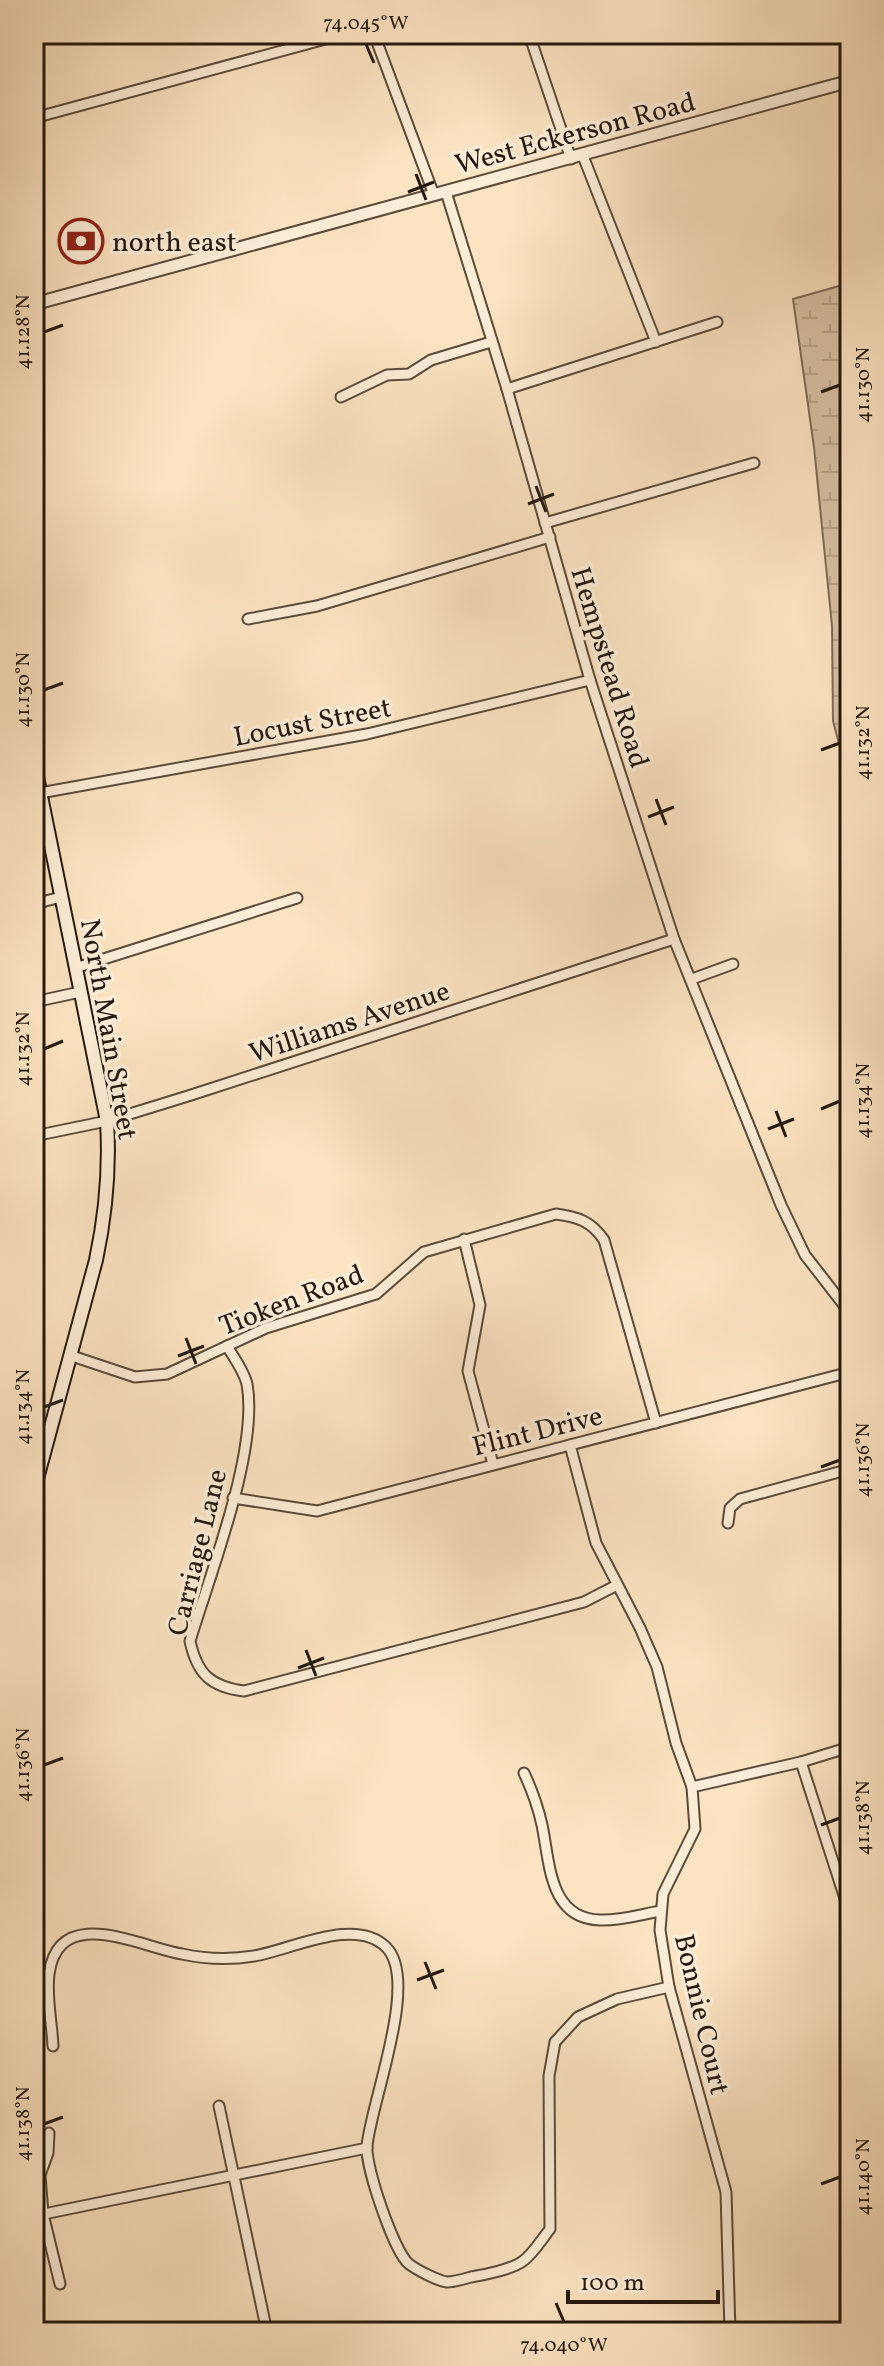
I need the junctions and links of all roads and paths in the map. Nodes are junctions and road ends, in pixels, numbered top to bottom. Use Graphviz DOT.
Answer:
graph roads {
  1 [pos="344,34"];
  2 [pos="374,34"];
  3 [pos="529,34"];
  4 [pos="850,81"];
  5 [pos="34,118"];
  6 [pos="577,158"];
  7 [pos="440,194"];
  8 [pos="34,304"];
  9 [pos="717,322"];
  10 [pos="491,342"];
  11 [pos="656,342"];
  12 [pos="507,389"];
  13 [pos="341,397"];
  14 [pos="754,463"];
  15 [pos="545,523"];
  16 [pos="550,537"];
  17 [pos="248,619"];
  18 [pos="590,680"];
  19 [pos="34,762"];
  20 [pos="40,793"];
  21 [pos="61,897"];
  22 [pos="297,898"];
  23 [pos="34,904"];
  24 [pos="674,939"];
  25 [pos="733,964"];
  26 [pos="75,968"];
  27 [pos="692,979"];
  28 [pos="80,992"];
  29 [pos="34,1002"];
  30 [pos="107,1121"];
  31 [pos="34,1136"];
  32 [pos="464,1239"];
  33 [pos="850,1313"];
  34 [pos="227,1346"];
  35 [pos="72,1356"];
  36 [pos="850,1372"];
  37 [pos="656,1423"];
  38 [pos="570,1445"];
  39 [pos="493,1464"];
  40 [pos="850,1469"];
  41 [pos="35,1484"];
  42 [pos="233,1498"];
  43 [pos="728,1523"];
  44 [pos="617,1585"];
  45 [pos="850,1747"];
  46 [pos="801,1762"];
  47 [pos="524,1773"];
  48 [pos="692,1787"];
  49 [pos="661,1911"];
  50 [pos="850,1914"];
  51 [pos="669,1987"];
  52 [pos="53,2046"];
  53 [pos="219,2106"];
  54 [pos="49,2133"];
  55 [pos="367,2148"];
  56 [pos="233,2175"];
  57 [pos="38,2215"];
  58 [pos="60,2284"];
  59 [pos="267,2332"];
  60 [pos="730,2332"];
  1 -- 5 [label="street"];
  2 -- 7 [label="street, Hempstead Road"];
  3 -- 6 [label="street"];
  4 -- 6 [label="street, West Eckerson Road"];
  6 -- 7 [label="street, West Eckerson Road"];
  6 -- 11 [label="street"];
  7 -- 8 [label="street, West Eckerson Road"];
  7 -- 10 [label="street, Hempstead Road"];
  9 -- 11 [label="street"];
  10 -- 12 [label="street, Hempstead Road"];
  10 -- 13 [label="street"];
  11 -- 12 [label="street"];
  12 -- 15 [label="street, Hempstead Road"];
  14 -- 15 [label="street"];
  15 -- 16 [label="street, Hempstead Road"];
  16 -- 17 [label="street"];
  16 -- 18 [label="street, Hempstead Road"];
  18 -- 20 [label="street, Locust Street"];
  18 -- 24 [label="street, Hempstead Road"];
  19 -- 20 [label="main road, North Main Street"];
  20 -- 21 [label="main road, North Main Street"];
  21 -- 23 [label="street"];
  21 -- 26 [label="main road, North Main Street"];
  22 -- 26 [label="street"];
  24 -- 27 [label="street, Hempstead Road"];
  24 -- 30 [label="street, Williams Avenue"];
  25 -- 27 [label="street"];
  26 -- 28 [label="main road, North Main Street"];
  27 -- 33 [label="street, Hempstead Road"];
  28 -- 29 [label="street"];
  28 -- 30 [label="main road, North Main Street"];
  30 -- 31 [label="street, Williams Avenue"];
  30 -- 35 [label="main road, North Main Street"];
  32 -- 34 [label="street, Tioken Road"];
  32 -- 37 [label="street, Tioken Road"];
  32 -- 39 [label="street"];
  34 -- 35 [label="street, Tioken Road"];
  34 -- 42 [label="street, Carriage Lane"];
  35 -- 41 [label="main road, North Main Street"];
  36 -- 37 [label="street, Flint Drive"];
  37 -- 38 [label="street, Flint Drive"];
  38 -- 39 [label="street, Flint Drive"];
  38 -- 44 [label="street, Bonnie Court"];
  39 -- 42 [label="street, Flint Drive"];
  40 -- 43 [label="street"];
  42 -- 44 [label="street, Carriage Lane"];
  44 -- 48 [label="street, Bonnie Court"];
  45 -- 46 [label="street"];
  46 -- 48 [label="street"];
  46 -- 50 [label="street"];
  47 -- 49 [label="street"];
  48 -- 49 [label="street, Bonnie Court"];
  49 -- 51 [label="street, Bonnie Court"];
  51 -- 55 [label="street"];
  51 -- 60 [label="street, Bonnie Court"];
  52 -- 55 [label="street"];
  53 -- 56 [label="street"];
  54 -- 57 [label="street"];
  55 -- 56 [label="street"];
  56 -- 57 [label="street"];
  56 -- 59 [label="street"];
  57 -- 58 [label="street"];
}
